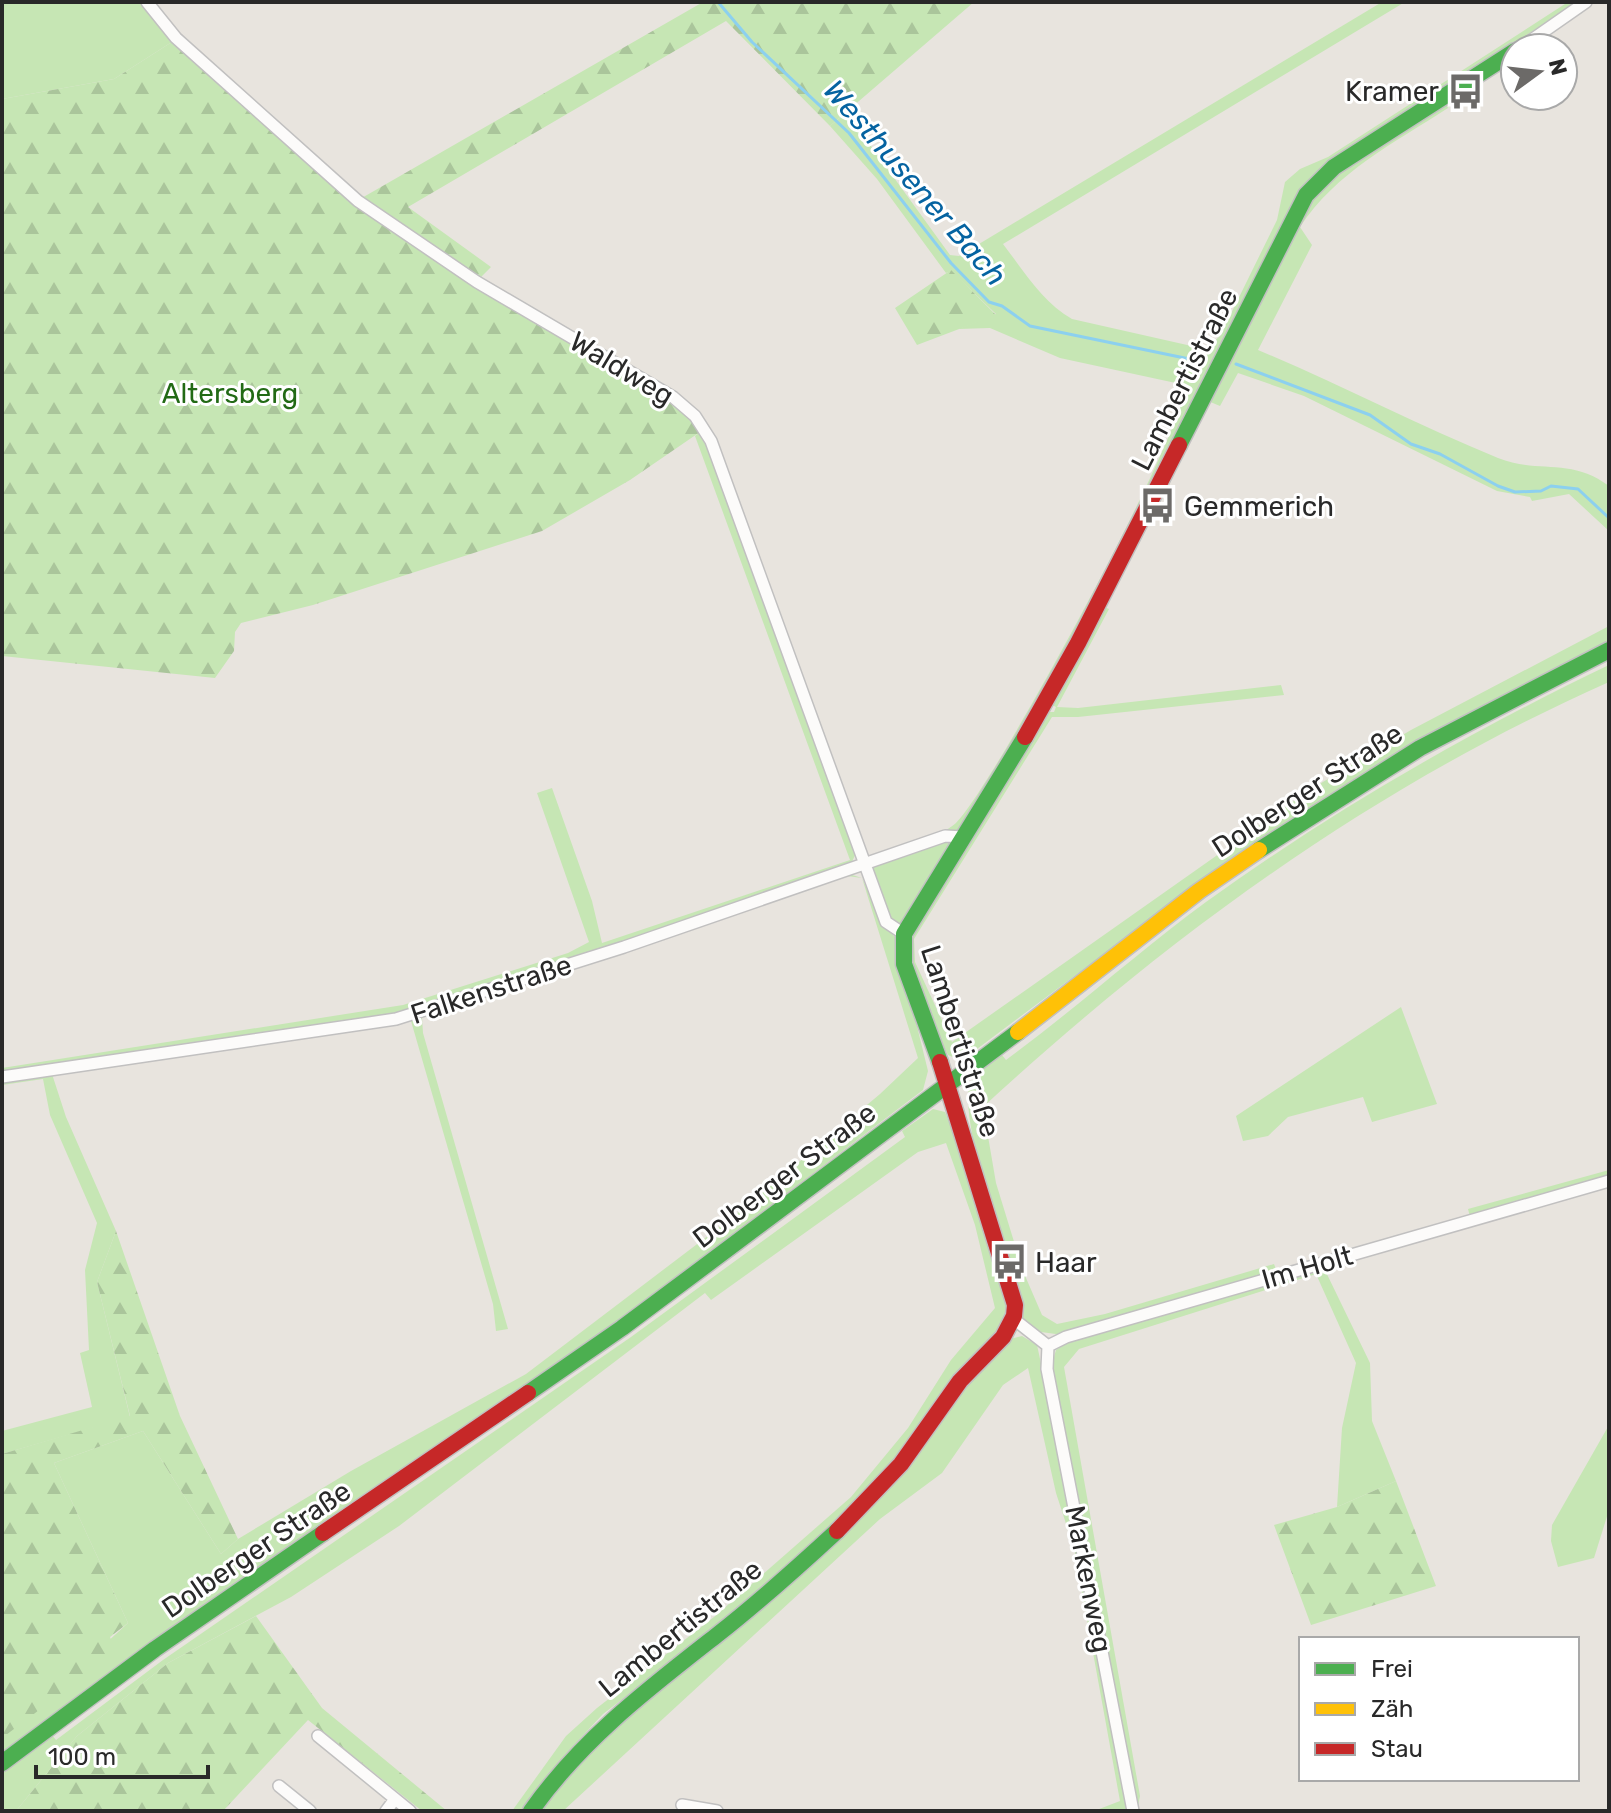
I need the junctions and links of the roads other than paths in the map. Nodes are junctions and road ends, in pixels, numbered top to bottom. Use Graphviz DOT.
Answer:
graph roads {
  1 [pos="147,2"];
  2 [pos="1586,2"];
  3 [pos="1544,32"];
  4 [pos="1499,62"];
  5 [pos="1609,650"];
  6 [pos="964,837"];
  7 [pos="864,864"];
  8 [pos="904,934"];
  9 [pos="2,1077"];
  10 [pos="949,1084"];
  11 [pos="1609,1181"];
  12 [pos="1015,1320"];
  13 [pos="1048,1346"];
  14 [pos="318,1736"];
  15 [pos="2,1763"];
  16 [pos="279,1786"];
  17 [pos="395,1799"];
  18 [pos="682,1805"];
  19 [pos="310,1811"];
  20 [pos="386,1811"];
  21 [pos="410,1811"];
  22 [pos="531,1811"];
  23 [pos="717,1811"];
  24 [pos="1133,1811"];
  1 -- 7 [label="street, Waldweg"];
  2 -- 3 [label="street, Lambertistraße"];
  4 -- 6 [label="street, Lambertistraße"];
  5 -- 10 [label="street, Dolberger Straße"];
  6 -- 7 [label="street, Falkenstraße"];
  6 -- 8 [label="street, Lambertistraße"];
  7 -- 8 [label="street, Waldweg"];
  7 -- 9 [label="street, Falkenstraße"];
  8 -- 10 [label="street, Lambertistraße"];
  10 -- 12 [label="street, Lambertistraße"];
  10 -- 15 [label="street, Dolberger Straße"];
  11 -- 13 [label="street, Im Holt"];
  12 -- 13 [label="street"];
  12 -- 22 [label="street, Lambertistraße"];
  13 -- 24 [label="street, Markenweg"];
  14 -- 17 [label="street"];
  16 -- 19 [label="street"];
  17 -- 20 [label="street"];
  17 -- 21 [label="street"];
  18 -- 23 [label="street"];
}
